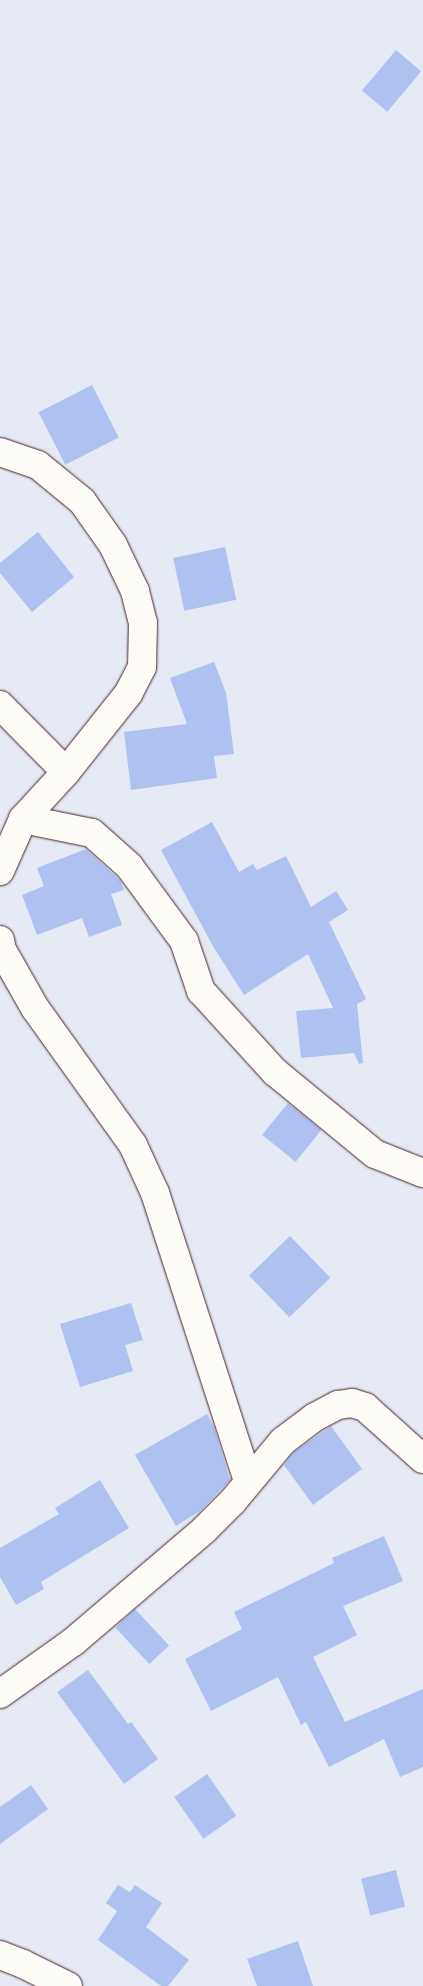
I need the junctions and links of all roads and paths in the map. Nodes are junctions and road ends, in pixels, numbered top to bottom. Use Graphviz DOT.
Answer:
graph roads {
  1 [pos="0,452"];
  2 [pos="0,705"];
  3 [pos="66,772"];
  4 [pos="23,819"];
  5 [pos="0,871"];
  6 [pos="0,940"];
  7 [pos="423,1173"];
  8 [pos="423,1459"];
  9 [pos="248,1481"];
  10 [pos="0,1694"];
  11 [pos="0,1955"];
  12 [pos="68,1986"];
  1 -- 3 [label="street"];
  2 -- 3 [label="street"];
  3 -- 4 [label="street"];
  4 -- 5 [label="street"];
  4 -- 7 [label="street"];
  6 -- 9 [label="street"];
  8 -- 9 [label="street"];
  9 -- 10 [label="street"];
  11 -- 12 [label="street"];
}
